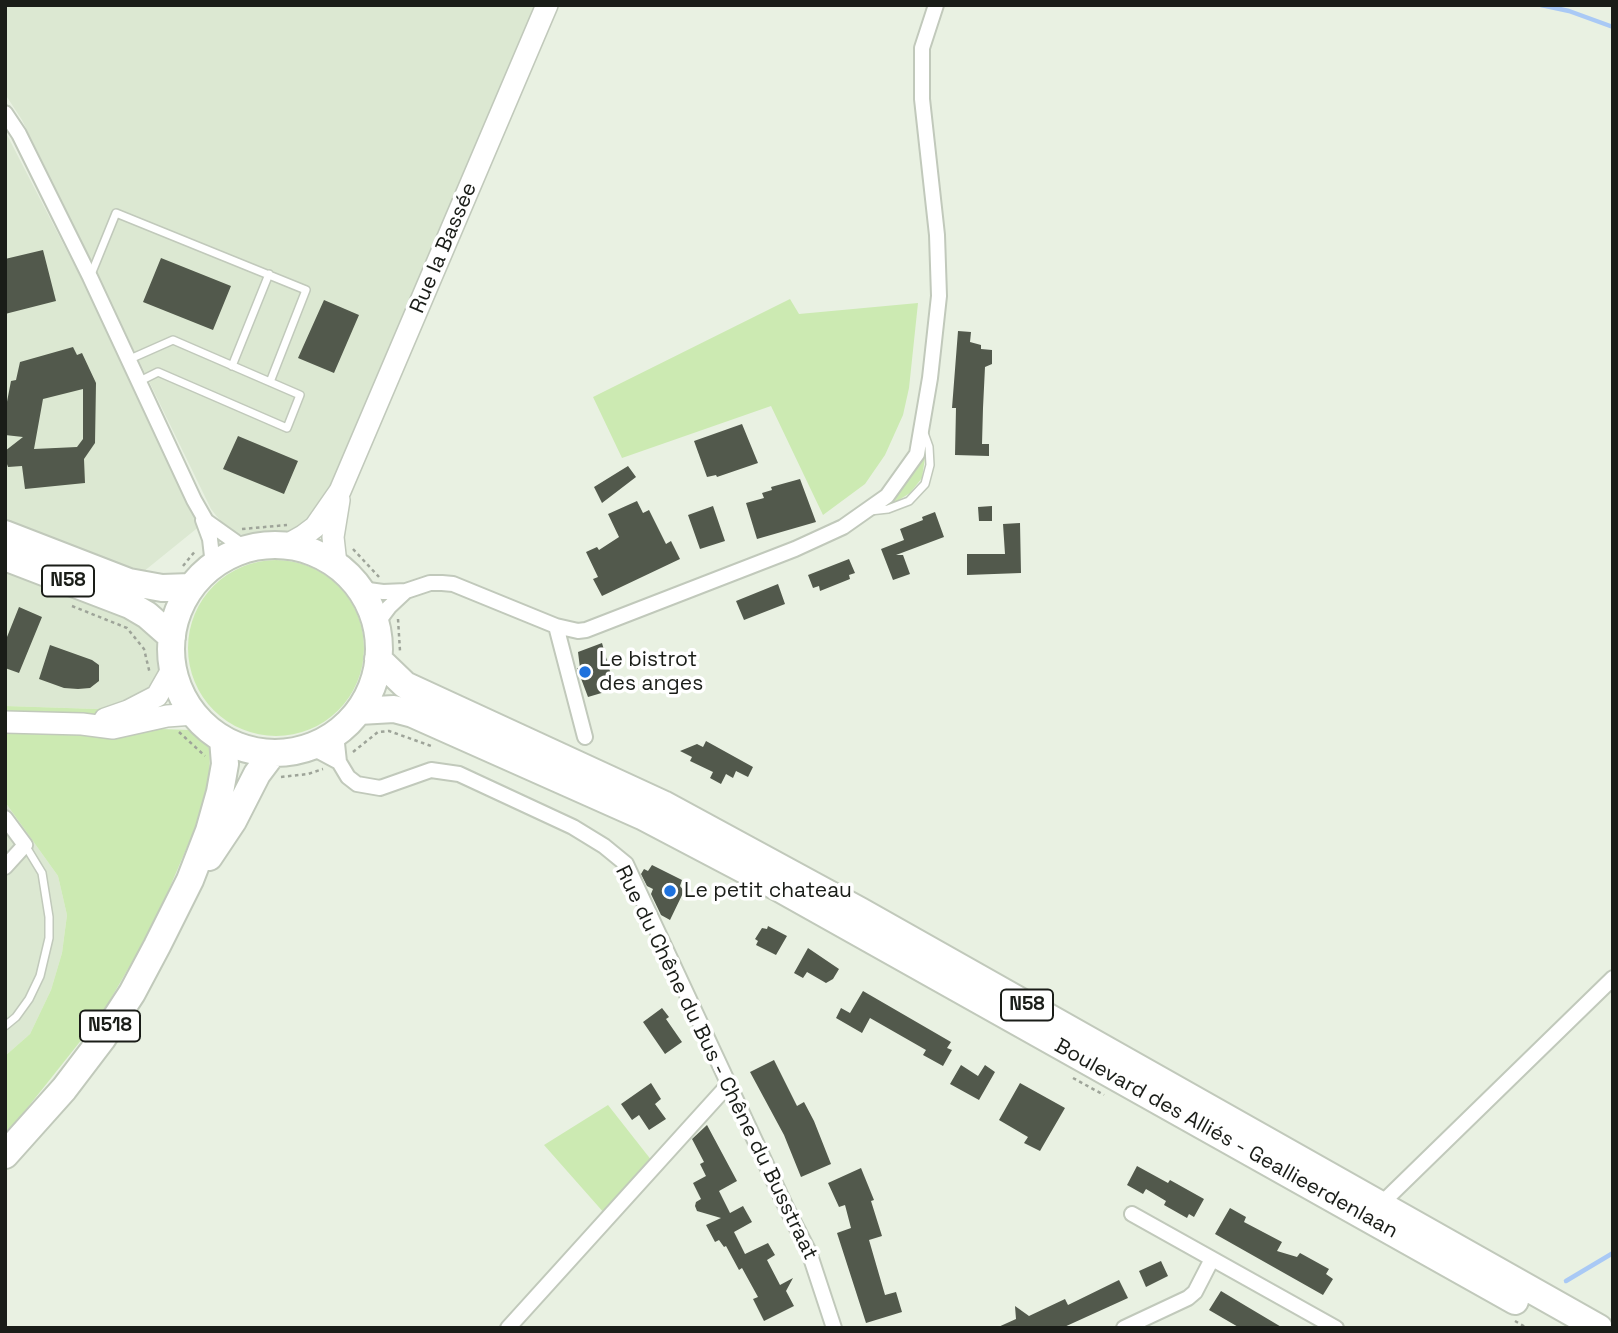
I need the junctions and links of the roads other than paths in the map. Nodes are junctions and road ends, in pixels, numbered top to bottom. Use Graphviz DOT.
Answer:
graph roads {
  1 [pos="547,5"];
  2 [pos="936,5"];
  3 [pos="5,113"];
  4 [pos="269,274"];
  5 [pos="90,277"];
  6 [pos="130,359"];
  7 [pos="232,366"];
  8 [pos="139,381"];
  9 [pos="270,382"];
  10 [pos="922,429"];
  11 [pos="340,491"];
  12 [pos="867,511"];
  13 [pos="5,534"];
  14 [pos="288,535"];
  15 [pos="225,540"];
  16 [pos="5,557"];
  17 [pos="336,564"];
  18 [pos="191,587"];
  19 [pos="361,589"];
  20 [pos="392,597"];
  21 [pos="377,623"];
  22 [pos="556,626"];
  23 [pos="172,637"];
  24 [pos="391,659"];
  25 [pos="173,668"];
  26 [pos="359,711"];
  27 [pos="194,714"];
  28 [pos="5,722"];
  29 [pos="82,724"];
  30 [pos="336,734"];
  31 [pos="584,737"];
  32 [pos="311,747"];
  33 [pos="224,752"];
  34 [pos="339,762"];
  35 [pos="265,764"];
  36 [pos="5,818"];
  37 [pos="16,849"];
  38 [pos="5,867"];
  39 [pos="190,880"];
  40 [pos="1613,978"];
  41 [pos="5,1026"];
  42 [pos="729,1084"];
  43 [pos="5,1155"];
  44 [pos="1381,1204"];
  45 [pos="1132,1214"];
  46 [pos="1212,1259"];
  47 [pos="1318,1324"];
  48 [pos="508,1328"];
  49 [pos="834,1328"];
  50 [pos="1124,1328"];
  51 [pos="1336,1328"];
  52 [pos="1562,1328"];
  53 [pos="1599,1328"];
  1 -- 11 [label="main road, Rue la Bassée"];
  2 -- 10 [label="street"];
  3 -- 5 [label="street"];
  4 -- 5 [label="lane"];
  4 -- 7 [label="lane"];
  4 -- 9 [label="lane"];
  5 -- 6 [label="street"];
  6 -- 7 [label="lane"];
  6 -- 8 [label="street"];
  7 -- 9 [label="lane"];
  8 -- 9 [label="lane"];
  8 -- 15 [label="street"];
  10 -- 12 [label="street"];
  10 -- 12 [label="lane"];
  11 -- 14 [label="main road, Rue la Bassée"];
  11 -- 17 [label="main road, Rue la Bassée"];
  12 -- 22 [label="street"];
  13 -- 18 [label="highway, N58"];
  14 -- 15 [label="highway"];
  14 -- 17 [label="highway"];
  15 -- 18 [label="highway"];
  16 -- 23 [label="highway, N58"];
  17 -- 19 [label="highway"];
  18 -- 23 [label="highway"];
  19 -- 20 [label="street"];
  19 -- 21 [label="highway"];
  20 -- 21 [label="street"];
  20 -- 22 [label="street"];
  21 -- 24 [label="highway"];
  22 -- 31 [label="street"];
  23 -- 25 [label="highway"];
  24 -- 26 [label="highway"];
  24 -- 44 [label="highway, Boulevard des Alliés - Geallieerdenlaan / N58"];
  25 -- 27 [label="highway"];
  25 -- 29 [label="main road"];
  26 -- 30 [label="highway"];
  26 -- 52 [label="highway, Boulevard des Alliés - Geallieerdenlaan / N58"];
  27 -- 29 [label="main road"];
  27 -- 33 [label="highway"];
  28 -- 29 [label="main road"];
  30 -- 32 [label="highway"];
  30 -- 34 [label="street"];
  32 -- 34 [label="street, Rue du Chêne du Bus - Chêne du Busstraat"];
  32 -- 35 [label="highway"];
  33 -- 35 [label="highway"];
  33 -- 39 [label="highway, N518"];
  34 -- 42 [label="street, Rue du Chêne du Bus - Chêne du Busstraat"];
  35 -- 39 [label="highway, N518"];
  36 -- 37 [label="street"];
  37 -- 38 [label="street"];
  37 -- 41 [label="lane"];
  39 -- 43 [label="highway, N518"];
  40 -- 44 [label="street, Boulevard des Alliés - Geallieerdenlaan"];
  42 -- 48 [label="street"];
  42 -- 49 [label="street, Rue du Chêne du Bus - Chêne du Busstraat"];
  44 -- 53 [label="highway, Boulevard des Alliés - Geallieerdenlaan / N58"];
  45 -- 46 [label="street"];
  46 -- 47 [label="street"];
  46 -- 50 [label="street"];
  47 -- 51 [label="street"];
}
